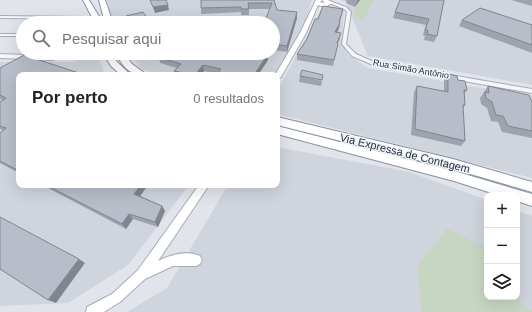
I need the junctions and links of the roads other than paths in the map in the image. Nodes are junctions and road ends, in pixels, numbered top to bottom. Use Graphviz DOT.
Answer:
graph roads {
  1 [pos="86,0"];
  2 [pos="102,0"];
  3 [pos="317,1"];
  4 [pos="326,2"];
  5 [pos="313,13"];
  6 [pos="95,16"];
  7 [pos="107,16"];
  8 [pos="0,17"];
  9 [pos="16,17"];
  10 [pos="0,35"];
  11 [pos="16,35"];
  12 [pos="0,56"];
  13 [pos="16,57"];
  14 [pos="111,60"];
  15 [pos="123,60"];
  16 [pos="123,72"];
  17 [pos="137,72"];
  18 [pos="280,72"];
  19 [pos="532,91"];
  20 [pos="280,122"];
  21 [pos="280,131"];
  22 [pos="532,187"];
  23 [pos="202,188"];
  24 [pos="532,200"];
  25 [pos="196,260"];
  26 [pos="142,274"];
  27 [pos="92,312"];
  1 -- 6 [label="highway"];
  2 -- 7 [label="highway"];
  3 -- 4 [label="street"];
  3 -- 5 [label="street"];
  4 -- 5 [label="street"];
  4 -- 19 [label="street, Rua Simão Antônio"];
  5 -- 18 [label="street"];
  8 -- 9 [label="street"];
  10 -- 11 [label="street"];
  12 -- 13 [label="street"];
  14 -- 16 [label="highway"];
  15 -- 17 [label="highway"];
  20 -- 22 [label="highway, Via Expressa de Contagem"];
  21 -- 24 [label="highway, Via Expressa de Contagem"];
  23 -- 26 [label="street"];
  25 -- 26 [label="street"];
  26 -- 27 [label="street"];
}
